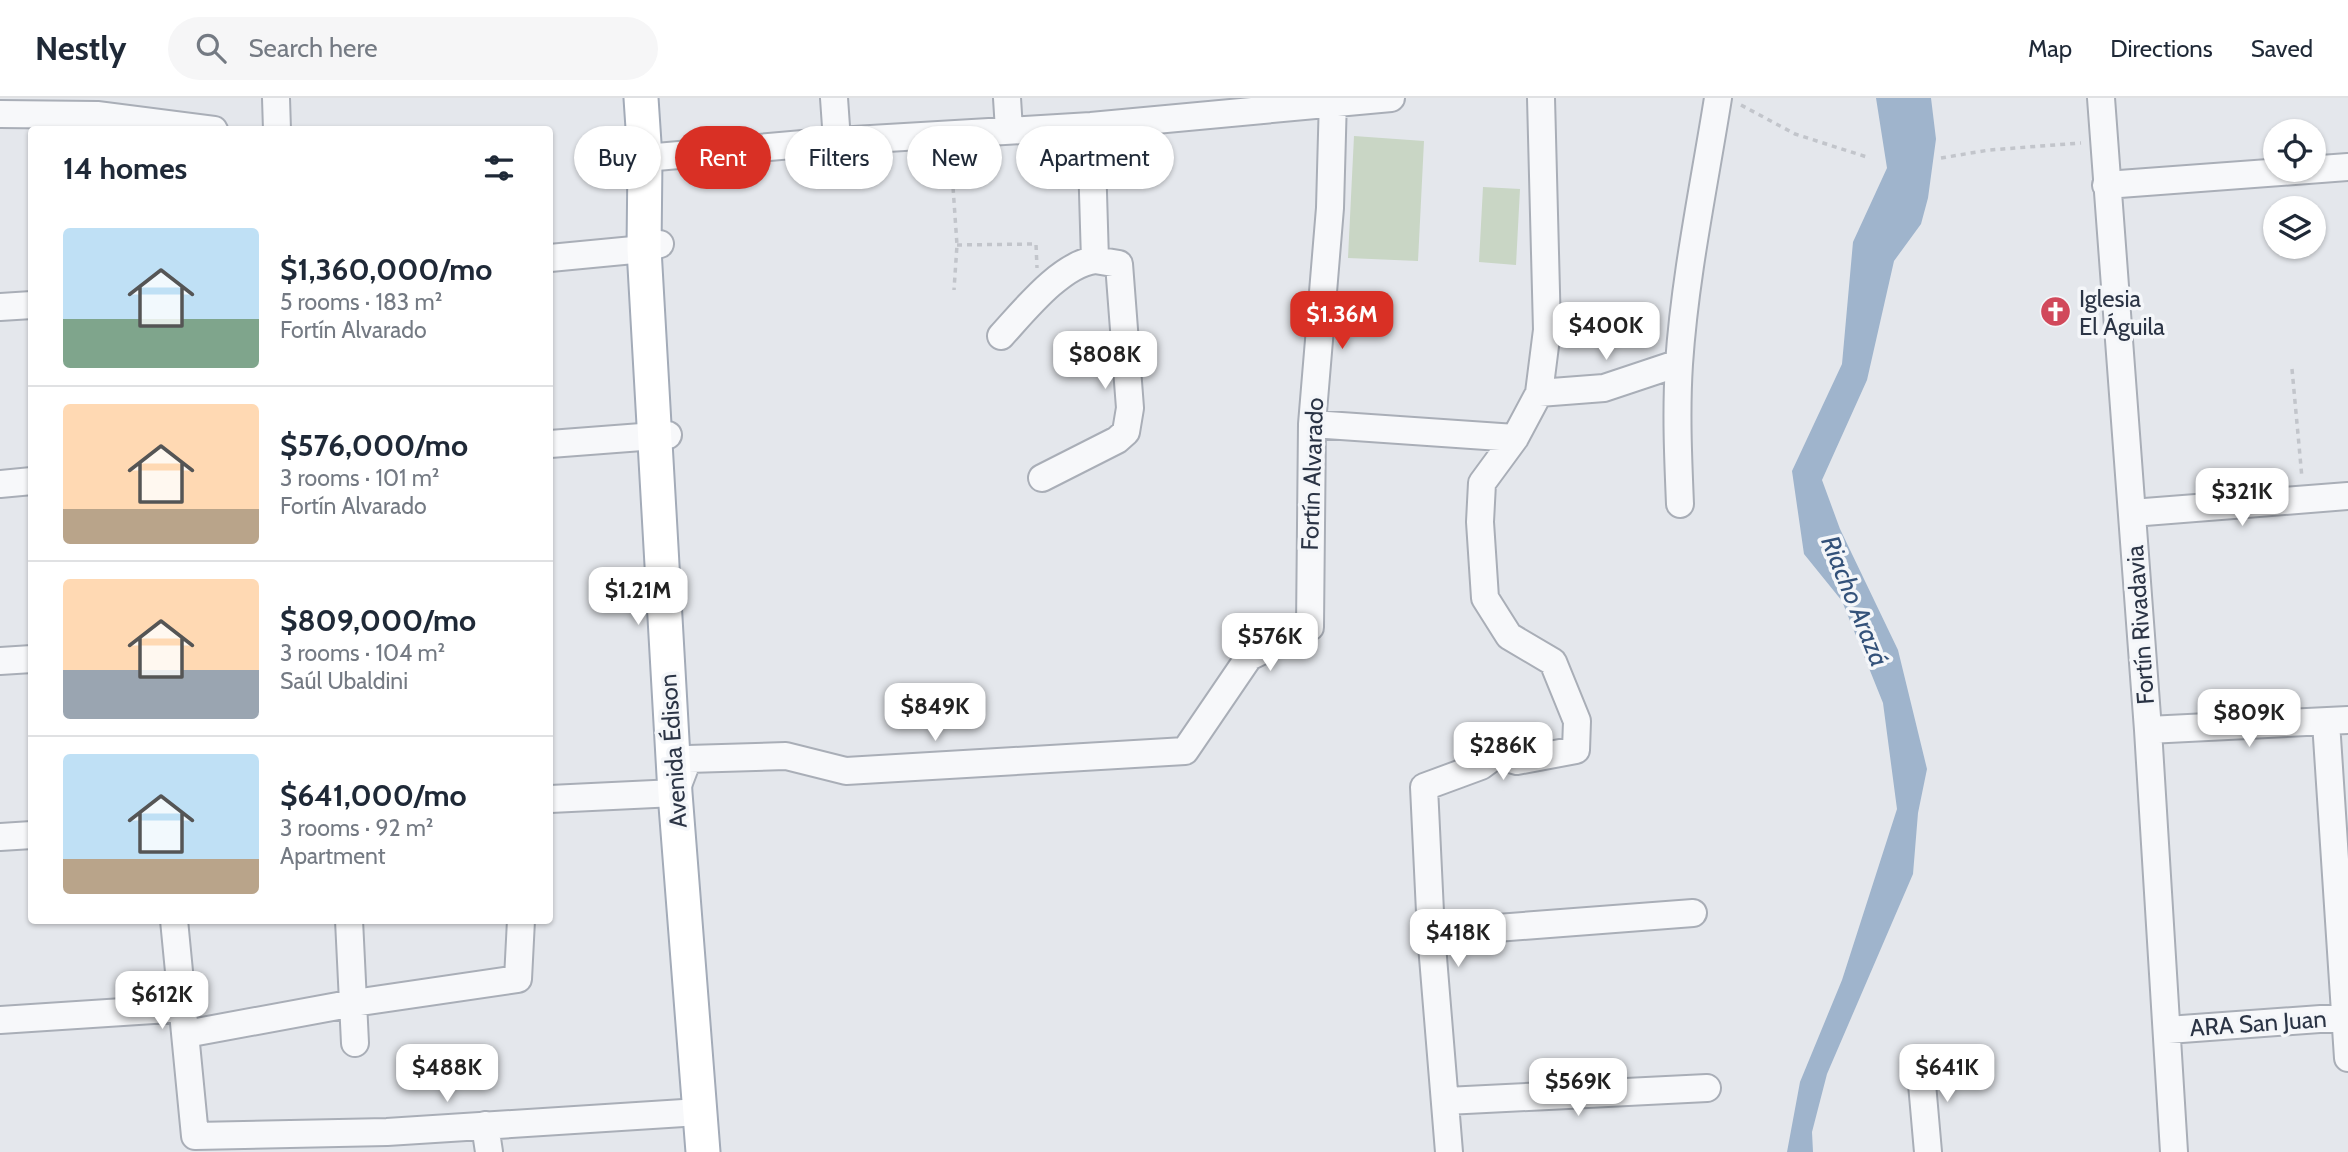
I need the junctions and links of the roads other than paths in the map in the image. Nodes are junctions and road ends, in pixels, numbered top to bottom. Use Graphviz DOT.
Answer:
graph roads {
  1 [pos="276,98"];
  2 [pos="641,98"];
  3 [pos="654,98"];
  4 [pos="834,98"];
  5 [pos="1007,98"];
  6 [pos="1391,98"];
  7 [pos="1541,98"];
  8 [pos="2101,98"];
  9 [pos="1333,101"];
  10 [pos="1728,101"];
  11 [pos="0,114"];
  12 [pos="118,115"];
  13 [pos="188,126"];
  14 [pos="277,126"];
  15 [pos="646,126"];
  16 [pos="653,126"];
  17 [pos="836,126"];
  18 [pos="1091,126"];
  19 [pos="1009,130"];
  20 [pos="1016,130"];
  21 [pos="893,138"];
  22 [pos="785,146"];
  23 [pos="661,157"];
  24 [pos="2348,167"];
  25 [pos="2106,185"];
  26 [pos="651,189"];
  27 [pos="1093,189"];
  28 [pos="652,247"];
  29 [pos="553,258"];
  30 [pos="1095,260"];
  31 [pos="28,305"];
  32 [pos="0,307"];
  33 [pos="1002,336"];
  34 [pos="1679,363"];
  35 [pos="1539,393"];
  36 [pos="1312,424"];
  37 [pos="661,436"];
  38 [pos="1515,438"];
  39 [pos="553,444"];
  40 [pos="1042,478"];
  41 [pos="28,481"];
  42 [pos="0,484"];
  43 [pos="2348,496"];
  44 [pos="1680,504"];
  45 [pos="2132,513"];
  46 [pos="28,659"];
  47 [pos="0,660"];
  48 [pos="2337,721"];
  49 [pos="2148,730"];
  50 [pos="688,759"];
  51 [pos="675,793"];
  52 [pos="553,799"];
  53 [pos="28,835"];
  54 [pos="0,837"];
  55 [pos="1693,913"];
  56 [pos="174,924"];
  57 [pos="349,924"];
  58 [pos="521,924"];
  59 [pos="1431,933"];
  60 [pos="354,1003"];
  61 [pos="2346,1017"];
  62 [pos="0,1020"];
  63 [pos="185,1021"];
  64 [pos="2168,1030"];
  65 [pos="355,1043"];
  66 [pos="2348,1058"];
  67 [pos="1920,1061"];
  68 [pos="1707,1088"];
  69 [pos="1446,1101"];
  70 [pos="699,1112"];
  71 [pos="485,1125"];
  72 [pos="388,1142"];
  73 [pos="232,1144"];
  74 [pos="489,1152"];
  75 [pos="703,1152"];
  76 [pos="713,1152"];
  77 [pos="1449,1152"];
  78 [pos="1928,1152"];
  79 [pos="2174,1152"];
  1 -- 14 [label="street"];
  2 -- 15 [label="main road, Avenida Édison"];
  3 -- 16 [label="main road, Avenida Édison"];
  4 -- 17 [label="street"];
  5 -- 19 [label="street"];
  6 -- 9 [label="street"];
  7 -- 35 [label="street"];
  8 -- 25 [label="street, Fortín Rivadavia"];
  9 -- 18 [label="street"];
  9 -- 36 [label="street, Fortín Alvarado"];
  10 -- 34 [label="street"];
  11 -- 12 [label="street"];
  12 -- 13 [label="street"];
  19 -- 20 [label="street"];
  19 -- 21 [label="street"];
  22 -- 23 [label="street"];
  24 -- 25 [label="street"];
  25 -- 45 [label="street, Fortín Rivadavia"];
  26 -- 28 [label="main road, Avenida Édison"];
  27 -- 30 [label="street"];
  28 -- 29 [label="street"];
  28 -- 37 [label="main road, Avenida Édison"];
  30 -- 33 [label="street"];
  30 -- 40 [label="street"];
  31 -- 32 [label="street"];
  34 -- 35 [label="street"];
  34 -- 44 [label="street"];
  35 -- 38 [label="street"];
  36 -- 38 [label="street"];
  36 -- 50 [label="street, Fortín Alvarado"];
  37 -- 39 [label="street"];
  37 -- 50 [label="main road, Avenida Édison"];
  37 -- 51 [label="main road, Avenida Édison"];
  38 -- 59 [label="street"];
  41 -- 42 [label="street"];
  43 -- 45 [label="street"];
  45 -- 49 [label="street, Fortín Rivadavia"];
  46 -- 47 [label="street"];
  48 -- 49 [label="street"];
  48 -- 61 [label="street"];
  49 -- 64 [label="street, Fortín Rivadavia"];
  50 -- 51 [label="street"];
  50 -- 76 [label="main road, Avenida Édison"];
  51 -- 52 [label="street"];
  51 -- 70 [label="main road, Avenida Édison"];
  53 -- 54 [label="street"];
  55 -- 59 [label="street"];
  56 -- 63 [label="street"];
  57 -- 60 [label="street"];
  58 -- 60 [label="street"];
  59 -- 69 [label="street"];
  60 -- 63 [label="street"];
  60 -- 65 [label="street"];
  61 -- 64 [label="street, ARA San Juan"];
  61 -- 66 [label="street"];
  62 -- 63 [label="street"];
  63 -- 73 [label="street"];
  64 -- 79 [label="street, Fortín Rivadavia"];
  67 -- 78 [label="street"];
  68 -- 69 [label="street"];
  69 -- 77 [label="street"];
  70 -- 71 [label="street"];
  70 -- 75 [label="main road, Avenida Édison"];
  71 -- 72 [label="street"];
  71 -- 74 [label="street"];
  72 -- 73 [label="street"];
}
